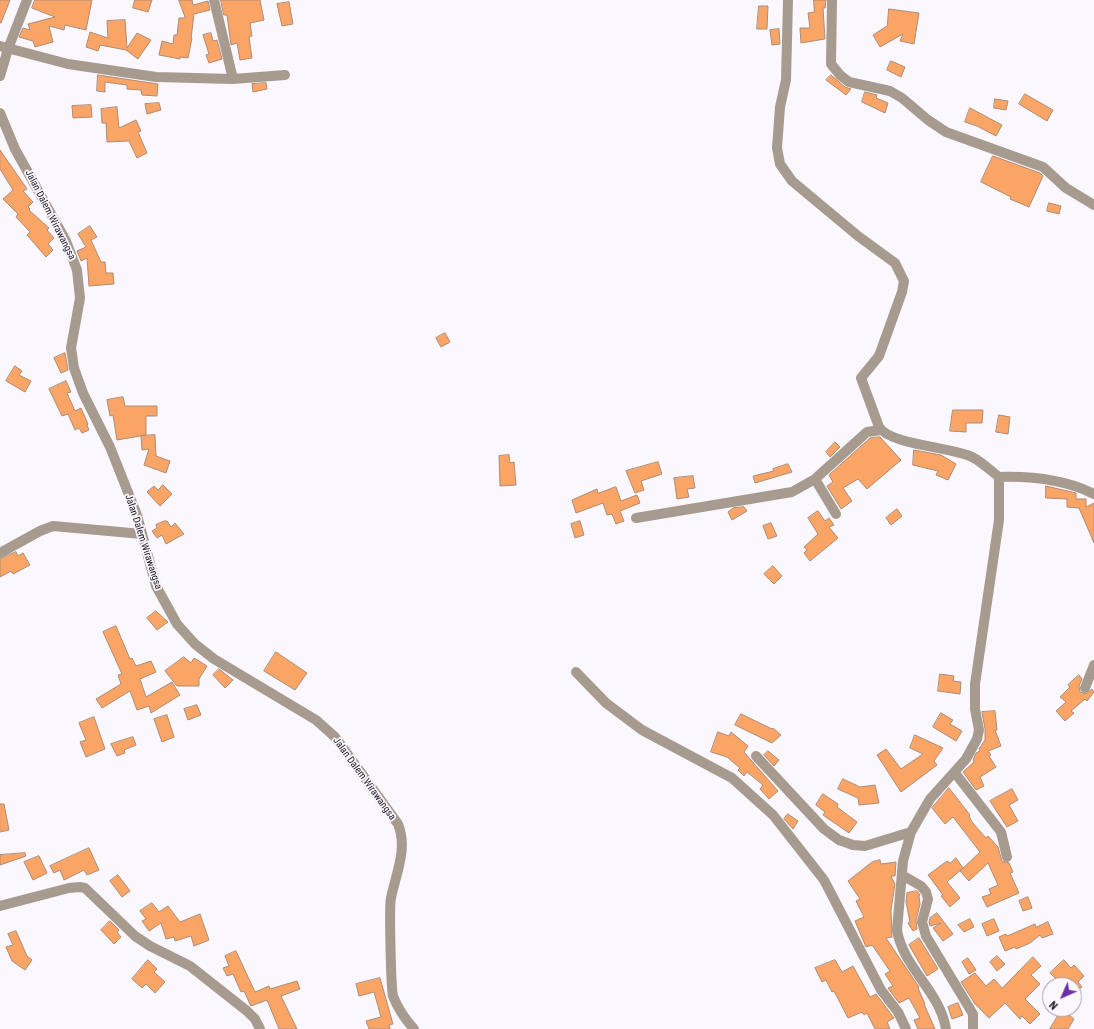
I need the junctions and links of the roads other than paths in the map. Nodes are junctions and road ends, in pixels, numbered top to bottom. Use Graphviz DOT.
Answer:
graph roads {
  1 [pos="28,0"];
  2 [pos="214,0"];
  3 [pos="788,0"];
  4 [pos="832,0"];
  5 [pos="4,48"];
  6 [pos="285,75"];
  7 [pos="0,76"];
  8 [pos="233,79"];
  9 [pos="0,113"];
  10 [pos="1094,205"];
  11 [pos="880,430"];
  12 [pos="999,478"];
  13 [pos="814,479"];
  14 [pos="1094,494"];
  15 [pos="836,514"];
  16 [pos="636,518"];
  17 [pos="142,534"];
  18 [pos="0,553"];
  19 [pos="1094,665"];
  20 [pos="576,672"];
  21 [pos="1085,688"];
  22 [pos="756,756"];
  23 [pos="955,773"];
  24 [pos="911,832"];
  25 [pos="1007,857"];
  26 [pos="902,875"];
  27 [pos="0,906"];
  28 [pos="260,1029"];
  29 [pos="414,1029"];
  30 [pos="906,1029"];
  31 [pos="946,1029"];
  32 [pos="973,1029"];
  1 -- 5 [label="street"];
  2 -- 8 [label="street"];
  3 -- 11 [label="street"];
  4 -- 10 [label="street"];
  5 -- 7 [label="street"];
  5 -- 8 [label="street"];
  6 -- 8 [label="street"];
  9 -- 17 [label="street, Jalan Dalem Wirawangsa"];
  11 -- 12 [label="street"];
  11 -- 13 [label="street"];
  12 -- 14 [label="street"];
  12 -- 23 [label="street"];
  13 -- 15 [label="street"];
  13 -- 16 [label="street"];
  17 -- 18 [label="street"];
  17 -- 29 [label="street, Jalan Dalem Wirawangsa"];
  19 -- 21 [label="street"];
  20 -- 30 [label="street"];
  22 -- 24 [label="street"];
  23 -- 24 [label="street"];
  23 -- 25 [label="street"];
  24 -- 26 [label="street"];
  26 -- 31 [label="street"];
  26 -- 32 [label="street"];
  27 -- 28 [label="street"];
}
